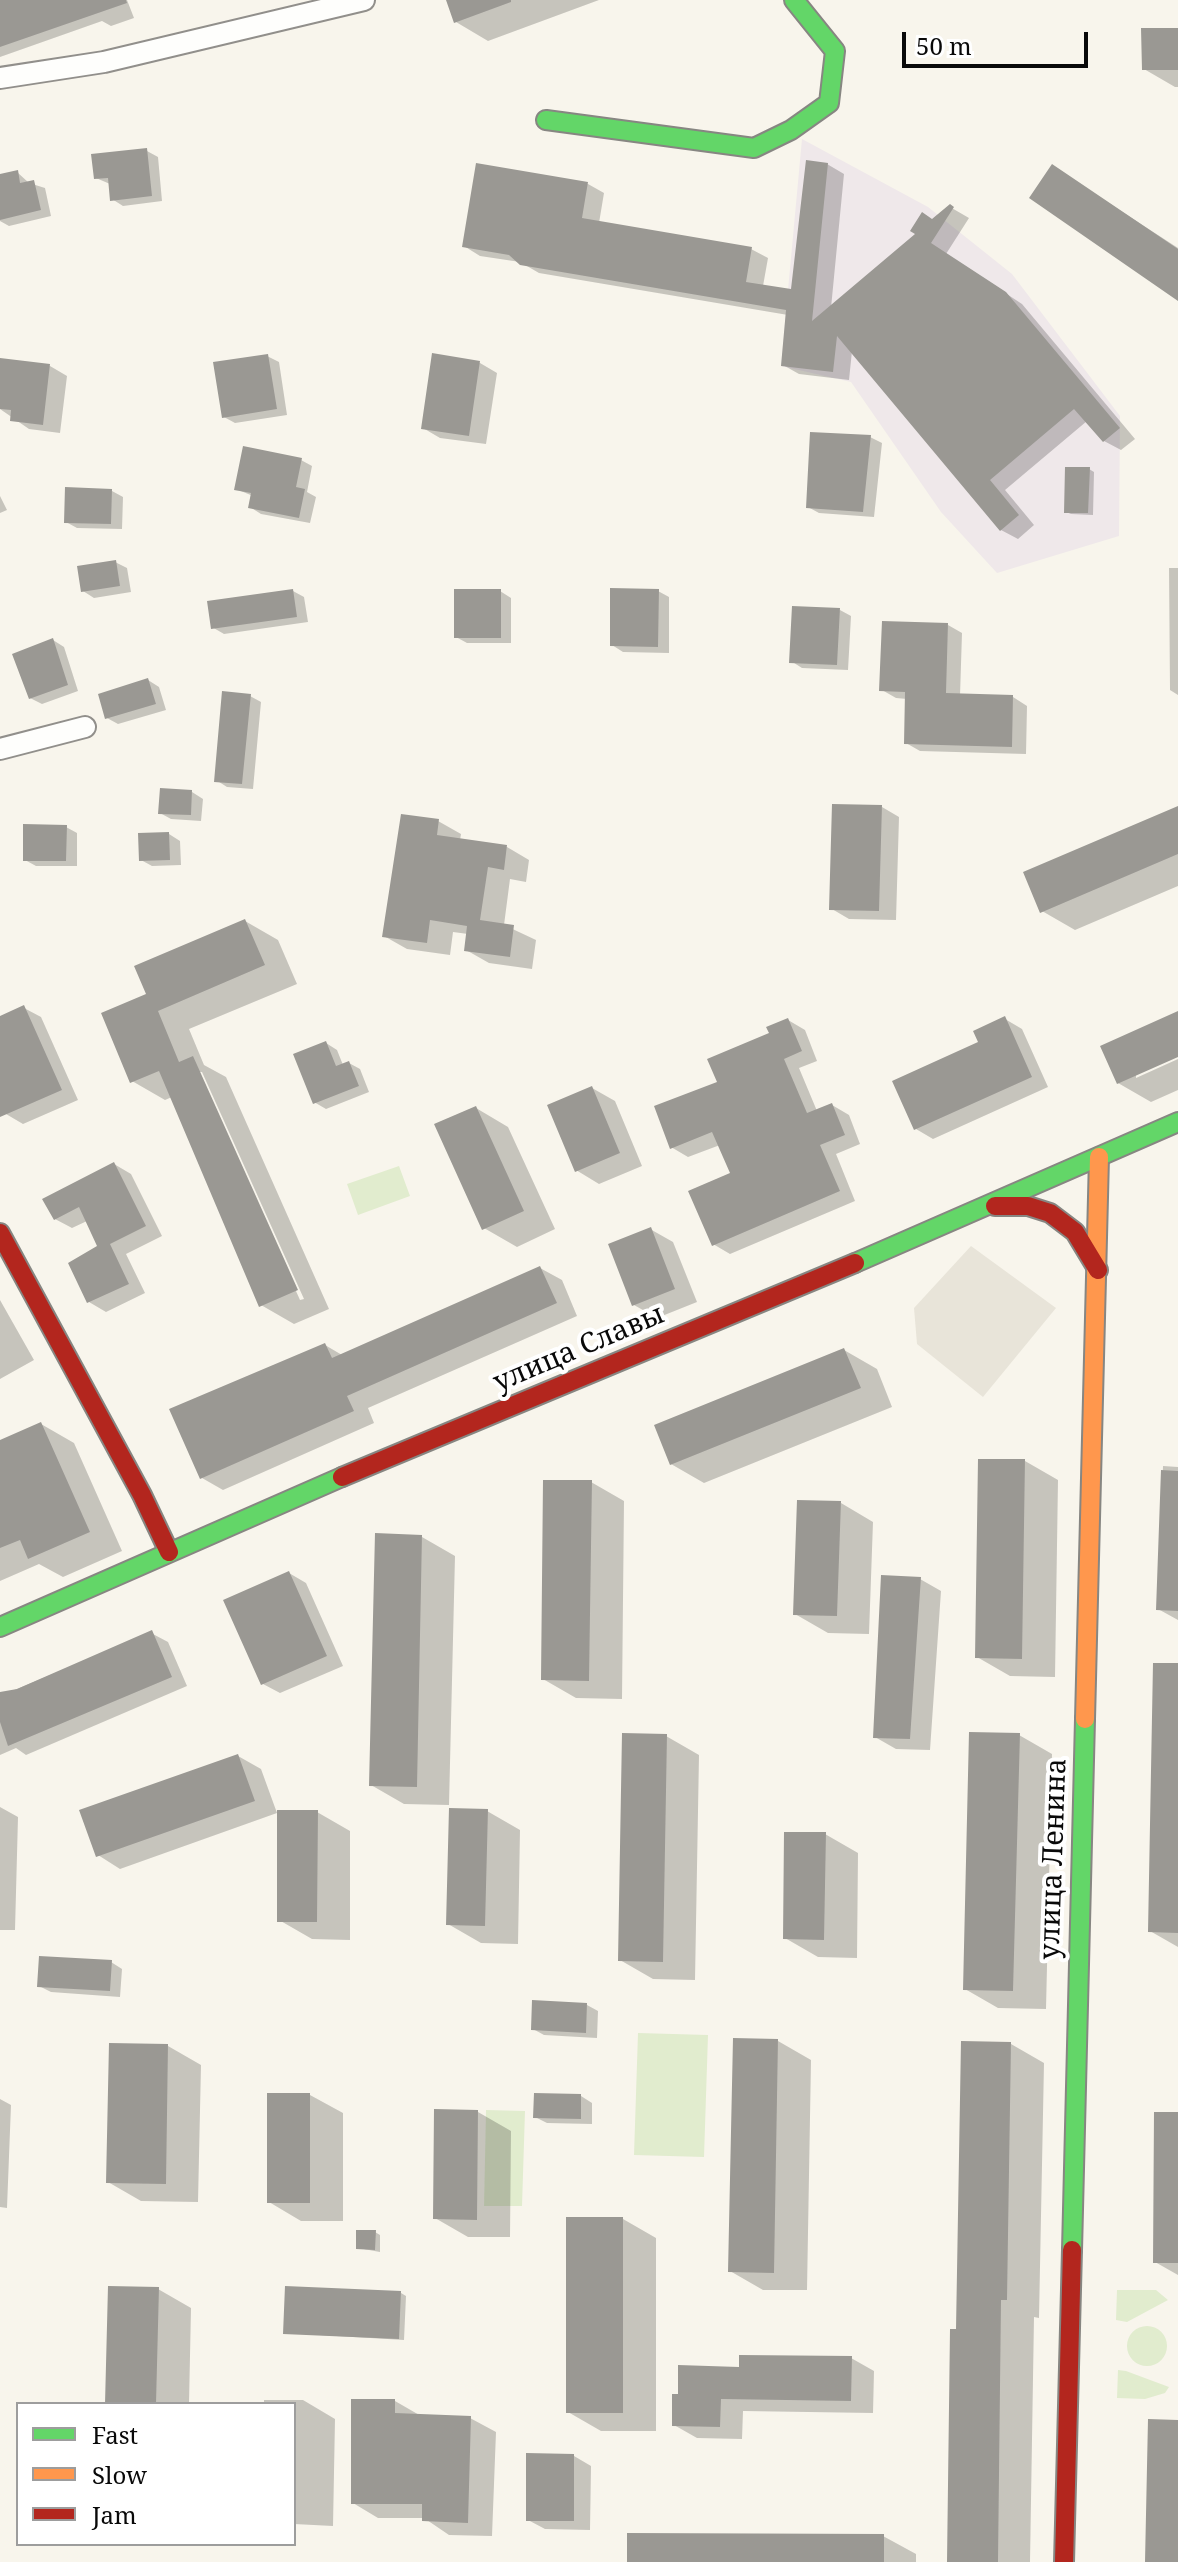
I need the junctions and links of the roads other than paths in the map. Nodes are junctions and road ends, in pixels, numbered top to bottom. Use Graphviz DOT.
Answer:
graph roads {
  1 [pos="364,0"];
  2 [pos="794,0"];
  3 [pos="0,78"];
  4 [pos="546,120"];
  5 [pos="85,727"];
  6 [pos="0,749"];
  7 [pos="1178,1122"];
  8 [pos="1099,1157"];
  9 [pos="989,1206"];
  10 [pos="0,1233"];
  11 [pos="1098,1270"];
  12 [pos="169,1552"];
  13 [pos="0,1627"];
  14 [pos="1064,2562"];
  1 -- 3 [label="street"];
  2 -- 4 [label="street"];
  5 -- 6 [label="street"];
  7 -- 8 [label="street, улица Славы"];
  8 -- 9 [label="street, улица Славы"];
  8 -- 11 [label="street, улица Ленина"];
  9 -- 11 [label="street"];
  9 -- 12 [label="street, улица Славы"];
  10 -- 12 [label="street"];
  11 -- 14 [label="street, улица Ленина"];
  12 -- 13 [label="street, улица Славы"];
}
